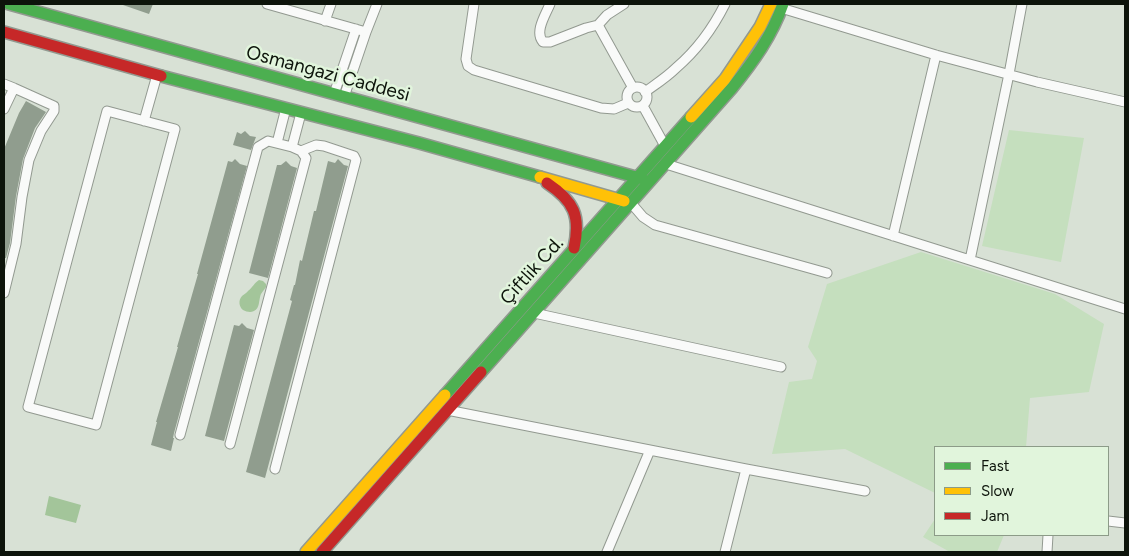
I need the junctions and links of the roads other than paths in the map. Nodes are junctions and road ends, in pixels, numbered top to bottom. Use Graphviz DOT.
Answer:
graph roads {
  1 [pos="9,4"];
  2 [pos="267,4"];
  3 [pos="331,4"];
  4 [pos="377,4"];
  5 [pos="474,4"];
  6 [pos="550,4"];
  7 [pos="624,4"];
  8 [pos="725,4"];
  9 [pos="1022,4"];
  10 [pos="778,5"];
  11 [pos="326,21"];
  12 [pos="598,25"];
  13 [pos="356,30"];
  14 [pos="4,32"];
  15 [pos="366,32"];
  16 [pos="936,55"];
  17 [pos="1009,74"];
  18 [pos="157,75"];
  19 [pos="4,84"];
  20 [pos="14,88"];
  21 [pos="633,88"];
  22 [pos="645,92"];
  23 [pos="339,95"];
  24 [pos="628,102"];
  25 [pos="1125,102"];
  26 [pos="643,106"];
  27 [pos="286,108"];
  28 [pos="4,109"];
  29 [pos="301,113"];
  30 [pos="144,121"];
  31 [pos="277,143"];
  32 [pos="665,146"];
  33 [pos="292,147"];
  34 [pos="301,152"];
  35 [pos="666,164"];
  36 [pos="534,176"];
  37 [pos="638,177"];
  38 [pos="651,181"];
  39 [pos="618,200"];
  40 [pos="631,204"];
  41 [pos="893,236"];
  42 [pos="573,251"];
  43 [pos="970,260"];
  44 [pos="828,273"];
  45 [pos="4,293"];
  46 [pos="1125,309"];
  47 [pos="534,312"];
  48 [pos="781,366"];
  49 [pos="447,410"];
  50 [pos="180,435"];
  51 [pos="230,444"];
  52 [pos="650,450"];
  53 [pos="275,469"];
  54 [pos="746,470"];
  55 [pos="865,491"];
  56 [pos="1109,521"];
  57 [pos="1125,523"];
  58 [pos="1048,536"];
  59 [pos="306,552"];
  60 [pos="322,552"];
  61 [pos="607,552"];
  62 [pos="725,552"];
  63 [pos="1047,552"];
  1 -- 23 [label="street, Osmangazi Caddesi"];
  2 -- 11 [label="street"];
  3 -- 11 [label="street"];
  4 -- 15 [label="street"];
  5 -- 24 [label="street"];
  6 -- 12 [label="street"];
  7 -- 12 [label="street"];
  8 -- 22 [label="street"];
  9 -- 17 [label="street"];
  10 -- 16 [label="street"];
  10 -- 32 [label="street, Çiftlik Cd."];
  10 -- 35 [label="street, Çiftlik Cd."];
  11 -- 13 [label="street"];
  12 -- 21 [label="street"];
  13 -- 15 [label="street"];
  13 -- 23 [label="street"];
  14 -- 18 [label="street"];
  15 -- 23 [label="street"];
  16 -- 17 [label="street"];
  16 -- 41 [label="street"];
  17 -- 25 [label="street"];
  17 -- 43 [label="street"];
  18 -- 27 [label="street"];
  18 -- 30 [label="street"];
  19 -- 20 [label="street"];
  20 -- 28 [label="street"];
  20 -- 45 [label="street"];
  21 -- 22 [label="street"];
  21 -- 24 [label="street"];
  22 -- 26 [label="street"];
  23 -- 37 [label="street, Osmangazi Caddesi"];
  24 -- 26 [label="street"];
  26 -- 32 [label="street"];
  27 -- 29 [label="street"];
  27 -- 31 [label="street"];
  29 -- 33 [label="street"];
  29 -- 36 [label="street"];
  30 -- 30 [label="street"];
  31 -- 33 [label="street"];
  31 -- 50 [label="street"];
  32 -- 37 [label="street, Çiftlik Cd."];
  33 -- 34 [label="street"];
  34 -- 51 [label="street"];
  34 -- 53 [label="street"];
  35 -- 38 [label="street, Çiftlik Cd."];
  35 -- 41 [label="street"];
  36 -- 39 [label="street"];
  36 -- 42 [label="street"];
  37 -- 38 [label="street, Osmangazi Caddesi"];
  37 -- 39 [label="street, Çiftlik Cd."];
  38 -- 40 [label="street, Çiftlik Cd."];
  39 -- 40 [label="street"];
  39 -- 42 [label="street, Çiftlik Cd."];
  40 -- 44 [label="street"];
  40 -- 47 [label="street, Çiftlik Cd."];
  41 -- 43 [label="street"];
  42 -- 59 [label="street, Çiftlik Cd."];
  43 -- 46 [label="street"];
  47 -- 48 [label="street"];
  47 -- 49 [label="street, Çiftlik Cd."];
  49 -- 52 [label="street"];
  49 -- 60 [label="street, Çiftlik Cd."];
  52 -- 54 [label="street"];
  52 -- 61 [label="street"];
  54 -- 55 [label="street"];
  54 -- 62 [label="street"];
  56 -- 57 [label="street"];
  58 -- 63 [label="street"];
}
